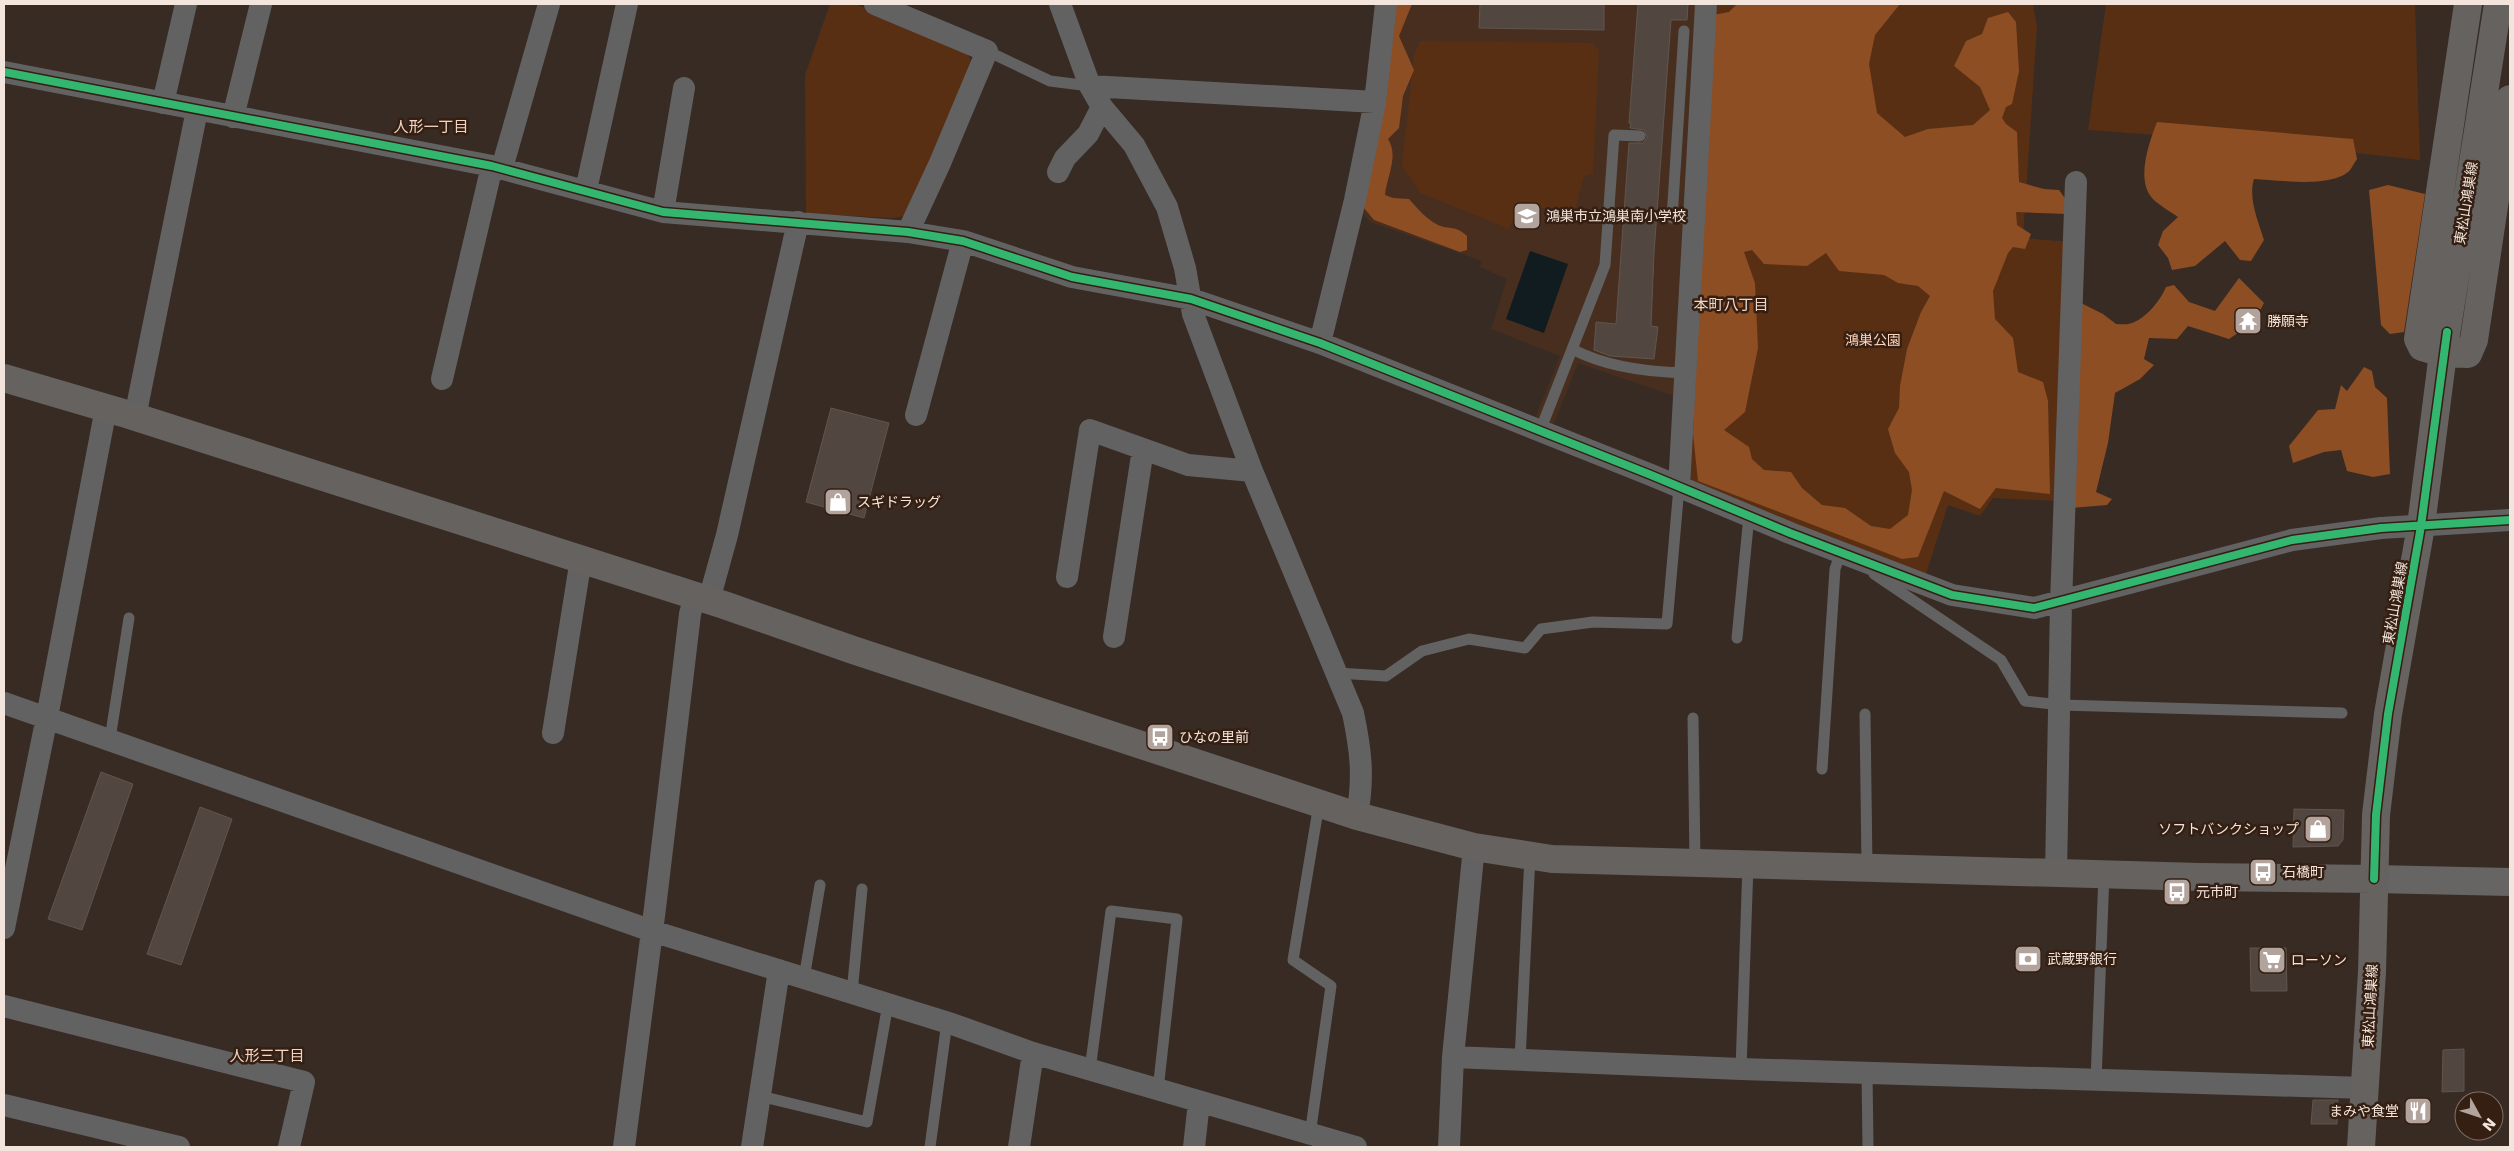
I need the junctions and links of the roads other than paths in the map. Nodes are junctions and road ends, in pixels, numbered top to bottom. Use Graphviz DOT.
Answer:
graph roads {
  1 [pos="186,4"];
  2 [pos="261,4"];
  3 [pos="548,4"];
  4 [pos="627,4"];
  5 [pos="875,4"];
  6 [pos="1060,4"];
  7 [pos="1386,4"];
  8 [pos="1706,4"];
  9 [pos="2468,4"];
  10 [pos="2498,4"];
  11 [pos="910,11"];
  12 [pos="1684,31"];
  13 [pos="987,51"];
  14 [pos="4,72"];
  15 [pos="1090,86"];
  16 [pos="684,88"];
  17 [pos="2510,99"];
  18 [pos="1375,102"];
  19 [pos="163,103"];
  20 [pos="1102,107"];
  21 [pos="197,110"];
  22 [pos="233,117"];
  23 [pos="1640,136"];
  24 [pos="497,167"];
  25 [pos="1058,172"];
  26 [pos="2076,182"];
  27 [pos="586,190"];
  28 [pos="663,212"];
  29 [pos="1693,218"];
  30 [pos="798,222"];
  31 [pos="908,232"];
  32 [pos="963,241"];
  33 [pos="1191,299"];
  34 [pos="1320,344"];
  35 [pos="1572,348"];
  36 [pos="2443,352"];
  37 [pos="1685,373"];
  38 [pos="4,378"];
  39 [pos="442,379"];
  40 [pos="106,408"];
  41 [pos="916,415"];
  42 [pos="135,417"];
  43 [pos="1540,431"];
  44 [pos="1143,449"];
  45 [pos="1252,471"];
  46 [pos="1679,487"];
  47 [pos="1749,516"];
  48 [pos="2510,520"];
  49 [pos="2421,526"];
  50 [pos="1850,555"];
  51 [pos="581,559"];
  52 [pos="1068,577"];
  53 [pos="702,598"];
  54 [pos="2061,602"];
  55 [pos="129,618"];
  56 [pos="1114,637"];
  57 [pos="1737,638"];
  58 [pos="1337,673"];
  59 [pos="4,703"];
  60 [pos="2061,706"];
  61 [pos="2342,713"];
  62 [pos="1865,714"];
  63 [pos="48,717"];
  64 [pos="1693,718"];
  65 [pos="553,733"];
  66 [pos="110,739"];
  67 [pos="1822,769"];
  68 [pos="1320,804"];
  69 [pos="1357,816"];
  70 [pos="1474,847"];
  71 [pos="1530,856"];
  72 [pos="1695,863"];
  73 [pos="1748,864"];
  74 [pos="1867,867"];
  75 [pos="2056,874"];
  76 [pos="2104,874"];
  77 [pos="2374,879"];
  78 [pos="2510,882"];
  79 [pos="820,885"];
  80 [pos="862,889"];
  81 [pos="4,928"];
  82 [pos="652,931"];
  83 [pos="779,970"];
  84 [pos="804,978"];
  85 [pos="852,992"];
  86 [pos="888,1004"];
  87 [pos="4,1006"];
  88 [pos="947,1022"];
  89 [pos="1033,1053"];
  90 [pos="1453,1057"];
  91 [pos="1520,1060"];
  92 [pos="1741,1069"];
  93 [pos="1090,1070"];
  94 [pos="1867,1073"];
  95 [pos="2096,1080"];
  96 [pos="2365,1088"];
  97 [pos="1158,1090"];
  98 [pos="760,1096"];
  99 [pos="1199,1102"];
  100 [pos="4,1105"];
  101 [pos="1310,1135"];
  102 [pos="180,1147"];
  103 [pos="289,1147"];
  104 [pos="624,1147"];
  105 [pos="752,1147"];
  106 [pos="930,1147"];
  107 [pos="1019,1147"];
  108 [pos="1194,1147"];
  109 [pos="1356,1147"];
  110 [pos="1449,1147"];
  111 [pos="1868,1147"];
  112 [pos="2361,1147"];
  1 -- 19 [label="street"];
  2 -- 22 [label="street"];
  3 -- 24 [label="street"];
  4 -- 27 [label="street"];
  5 -- 11 [label="street"];
  6 -- 15 [label="street"];
  7 -- 18 [label="street"];
  8 -- 29 [label="street"];
  9 -- 36 [label="main road"];
  10 -- 36 [label="main road, 東松山鴻巣線"];
  11 -- 13 [label="street"];
  12 -- 29 [label="lane"];
  13 -- 15 [label="lane"];
  13 -- 31 [label="street"];
  14 -- 19 [label="street"];
  15 -- 18 [label="street"];
  15 -- 20 [label="street"];
  16 -- 28 [label="street"];
  17 -- 36 [label="main road"];
  18 -- 34 [label="street"];
  19 -- 21 [label="street"];
  20 -- 25 [label="street"];
  20 -- 33 [label="street"];
  21 -- 22 [label="street"];
  21 -- 42 [label="street"];
  22 -- 24 [label="street"];
  23 -- 35 [label="lane"];
  24 -- 27 [label="street"];
  24 -- 39 [label="street"];
  26 -- 54 [label="street"];
  27 -- 28 [label="street"];
  28 -- 30 [label="street"];
  29 -- 37 [label="street"];
  30 -- 31 [label="street"];
  30 -- 53 [label="street"];
  31 -- 32 [label="street"];
  32 -- 33 [label="street"];
  32 -- 41 [label="street"];
  33 -- 34 [label="street"];
  33 -- 45 [label="street"];
  34 -- 43 [label="street"];
  35 -- 37 [label="lane"];
  35 -- 43 [label="lane"];
  36 -- 49 [label="main road, 東松山鴻巣線"];
  37 -- 46 [label="street"];
  38 -- 40 [label="main road"];
  40 -- 42 [label="main road"];
  40 -- 63 [label="street"];
  42 -- 51 [label="main road"];
  43 -- 46 [label="street"];
  44 -- 45 [label="street"];
  44 -- 52 [label="street"];
  44 -- 56 [label="street"];
  45 -- 58 [label="street"];
  46 -- 47 [label="street"];
  46 -- 58 [label="lane"];
  47 -- 50 [label="street"];
  47 -- 57 [label="lane"];
  48 -- 49 [label="street"];
  49 -- 54 [label="street"];
  49 -- 77 [label="main road, 東松山鴻巣線"];
  50 -- 54 [label="street"];
  50 -- 60 [label="lane"];
  50 -- 67 [label="lane"];
  51 -- 53 [label="main road"];
  51 -- 65 [label="street"];
  53 -- 68 [label="main road"];
  53 -- 82 [label="street"];
  54 -- 60 [label="street"];
  55 -- 66 [label="lane"];
  58 -- 69 [label="street"];
  59 -- 63 [label="street"];
  60 -- 61 [label="lane"];
  60 -- 75 [label="street"];
  62 -- 74 [label="lane"];
  63 -- 66 [label="street"];
  63 -- 81 [label="street"];
  64 -- 72 [label="lane"];
  66 -- 82 [label="street"];
  68 -- 69 [label="main road"];
  68 -- 101 [label="lane"];
  69 -- 70 [label="main road"];
  70 -- 71 [label="main road"];
  70 -- 90 [label="street"];
  71 -- 72 [label="main road"];
  71 -- 91 [label="lane"];
  72 -- 73 [label="main road"];
  73 -- 74 [label="main road"];
  73 -- 92 [label="lane"];
  74 -- 75 [label="main road"];
  75 -- 76 [label="main road"];
  76 -- 77 [label="main road"];
  76 -- 95 [label="lane"];
  77 -- 78 [label="main road"];
  77 -- 96 [label="main road, 東松山鴻巣線"];
  79 -- 84 [label="lane"];
  80 -- 85 [label="lane"];
  82 -- 83 [label="street"];
  82 -- 104 [label="street"];
  83 -- 84 [label="street"];
  83 -- 98 [label="street"];
  84 -- 85 [label="street"];
  85 -- 86 [label="street"];
  86 -- 88 [label="street"];
  86 -- 98 [label="lane"];
  87 -- 103 [label="street"];
  88 -- 89 [label="street"];
  88 -- 106 [label="lane"];
  89 -- 93 [label="street"];
  89 -- 107 [label="street"];
  90 -- 91 [label="street"];
  90 -- 110 [label="street"];
  91 -- 92 [label="street"];
  92 -- 94 [label="street"];
  93 -- 97 [label="street"];
  93 -- 97 [label="lane"];
  94 -- 95 [label="street"];
  94 -- 111 [label="lane"];
  95 -- 96 [label="street"];
  96 -- 112 [label="main road, 東松山鴻巣線"];
  97 -- 99 [label="street"];
  98 -- 105 [label="street"];
  99 -- 101 [label="street"];
  99 -- 108 [label="street"];
  100 -- 102 [label="street"];
  101 -- 109 [label="street"];
}
